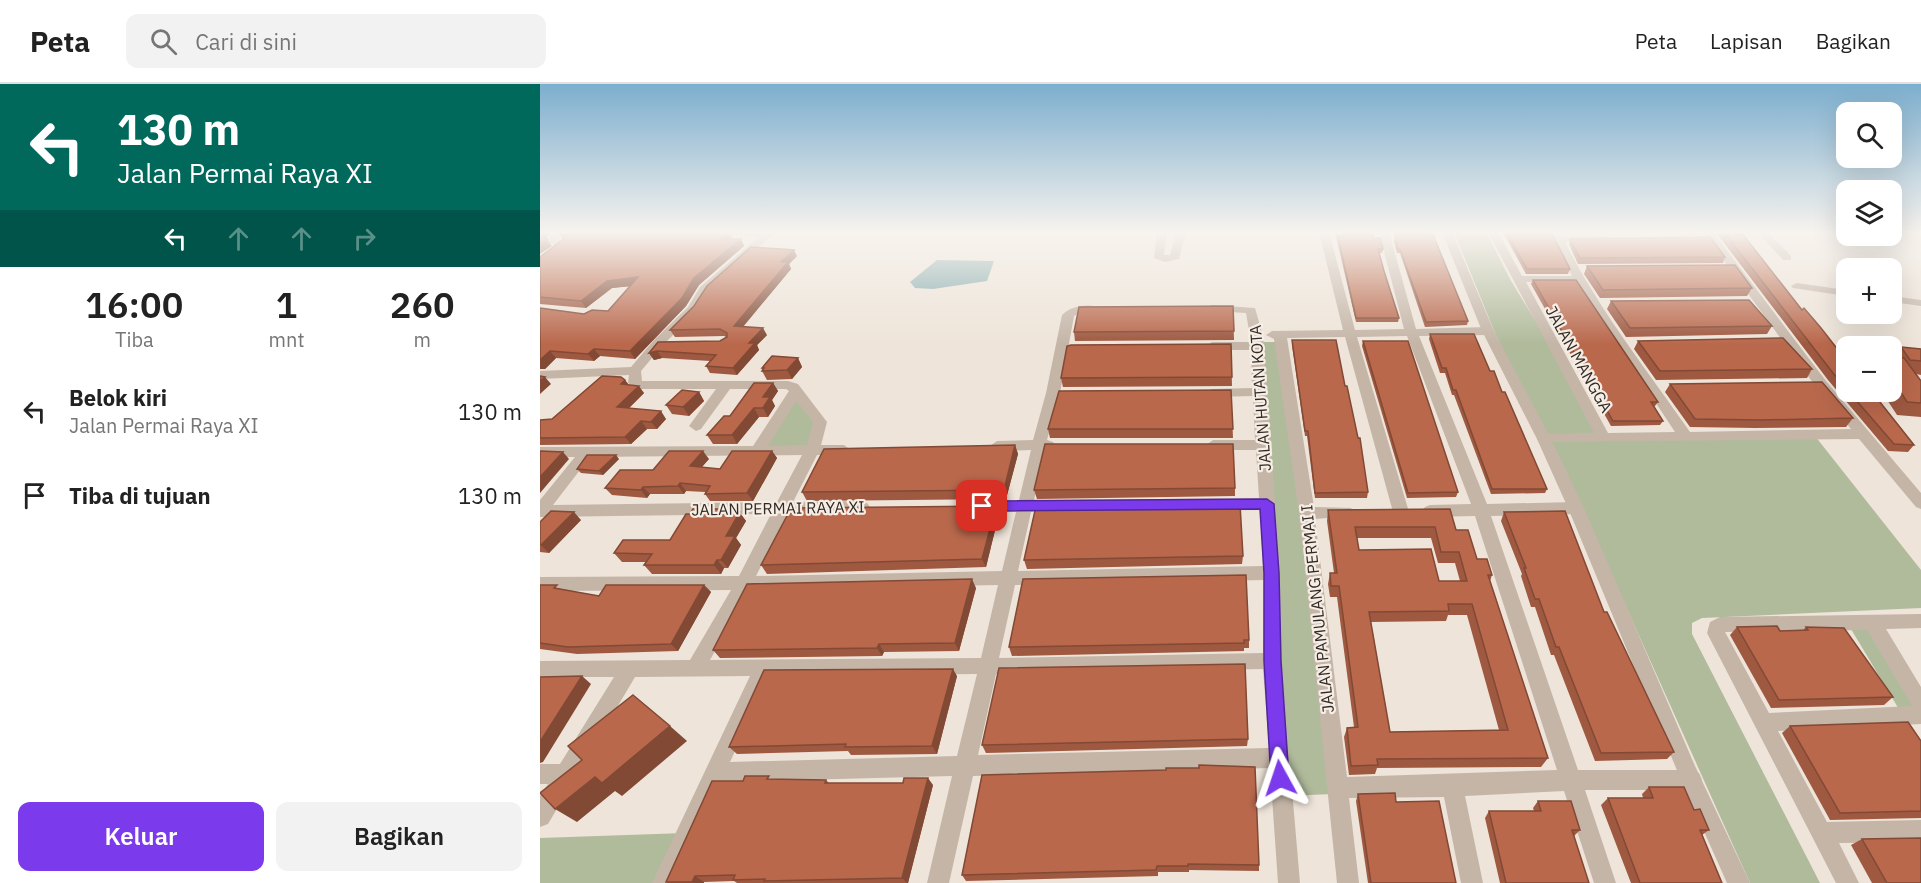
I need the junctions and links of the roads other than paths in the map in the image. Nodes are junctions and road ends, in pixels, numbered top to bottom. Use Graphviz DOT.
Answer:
graph roads {
  1 [pos="727,269"];
  2 [pos="1333,269"];
  3 [pos="1394,269"];
  4 [pos="1462,269"];
  5 [pos="1512,269"];
  6 [pos="1574,269"];
  7 [pos="1592,269"];
  8 [pos="1736,269"];
  9 [pos="1576,274"];
  10 [pos="1517,279"];
  11 [pos="1797,286"];
  12 [pos="1836,292"];
  13 [pos="1902,300"];
  14 [pos="1747,302"];
  15 [pos="1761,302"];
  16 [pos="1921,303"];
  17 [pos="1201,309"];
  18 [pos="1109,310"];
  19 [pos="1488,331"];
  20 [pos="1411,332"];
  21 [pos="1280,335"];
  22 [pos="1350,335"];
  23 [pos="1773,340"];
  24 [pos="1790,340"];
  25 [pos="1257,341"];
  26 [pos="680,342"];
  27 [pos="658,343"];
  28 [pos="1200,346"];
  29 [pos="635,371"];
  30 [pos="540,375"];
  31 [pos="1801,384"];
  32 [pos="1821,384"];
  33 [pos="726,385"];
  34 [pos="796,391"];
  35 [pos="1202,393"];
  36 [pos="1258,393"];
  37 [pos="696,426"];
  38 [pos="1862,434"];
  39 [pos="1686,437"];
  40 [pos="1603,438"];
  41 [pos="1544,439"];
  42 [pos="1039,445"];
  43 [pos="1062,445"];
  44 [pos="1193,445"];
  45 [pos="1264,445"];
  46 [pos="980,446"];
  47 [pos="863,449"];
  48 [pos="812,450"];
  49 [pos="587,451"];
  50 [pos="757,451"];
  51 [pos="540,452"];
  52 [pos="1921,503"];
  53 [pos="1267,504"];
  54 [pos="956,506"];
  55 [pos="1026,506"];
  56 [pos="875,507"];
  57 [pos="782,508"];
  58 [pos="1576,508"];
  59 [pos="1482,509"];
  60 [pos="540,511"];
  61 [pos="1366,512"];
  62 [pos="1307,513"];
  63 [pos="1272,573"];
  64 [pos="1010,578"];
  65 [pos="744,583"];
  66 [pos="540,584"];
  67 [pos="1921,621"];
  68 [pos="1873,624"];
  69 [pos="1272,661"];
  70 [pos="989,666"];
  71 [pos="764,667"];
  72 [pos="630,668"];
  73 [pos="695,668"];
  74 [pos="540,669"];
  75 [pos="1921,704"];
  76 [pos="1921,715"];
  77 [pos="1762,723"];
  78 [pos="1278,758"];
  79 [pos="964,767"];
  80 [pos="715,772"];
  81 [pos="540,774"];
  82 [pos="566,774"];
  83 [pos="1571,780"];
  84 [pos="1692,780"];
  85 [pos="1452,786"];
  86 [pos="1336,788"];
  87 [pos="540,816"];
  88 [pos="1921,831"];
  89 [pos="1821,833"];
  90 [pos="663,883"];
  91 [pos="938,883"];
  92 [pos="1289,883"];
  93 [pos="1348,883"];
  94 [pos="1472,883"];
  95 [pos="1605,883"];
  96 [pos="1739,883"];
  97 [pos="1848,883"];
  1 -- 27 [label="street"];
  2 -- 22 [label="street"];
  3 -- 20 [label="street"];
  4 -- 19 [label="street"];
  5 -- 10 [label="street, JALAN MANGGA"];
  6 -- 9 [label="street"];
  7 -- 9 [label="street"];
  8 -- 15 [label="street"];
  9 -- 10 [label="street"];
  9 -- 39 [label="street"];
  10 -- 40 [label="street, JALAN MANGGA"];
  11 -- 12 [label="street"];
  13 -- 16 [label="street"];
  14 -- 15 [label="street"];
  15 -- 24 [label="street"];
  17 -- 25 [label="street, JALAN HUTAN KOTA"];
  18 -- 42 [label="street"];
  19 -- 20 [label="street"];
  19 -- 41 [label="street"];
  20 -- 22 [label="street"];
  20 -- 59 [label="street"];
  21 -- 22 [label="street"];
  21 -- 25 [label="street"];
  21 -- 62 [label="street, JALAN PAMULANG PERMAI I"];
  22 -- 59 [label="street"];
  23 -- 24 [label="street"];
  24 -- 32 [label="street"];
  25 -- 28 [label="street"];
  25 -- 36 [label="street, JALAN HUTAN KOTA"];
  26 -- 27 [label="street"];
  27 -- 29 [label="street"];
  29 -- 30 [label="street"];
  29 -- 33 [label="street"];
  31 -- 32 [label="street"];
  32 -- 38 [label="street"];
  33 -- 34 [label="street"];
  33 -- 37 [label="street"];
  34 -- 48 [label="street"];
  34 -- 50 [label="street"];
  35 -- 36 [label="street"];
  36 -- 45 [label="street, JALAN HUTAN KOTA"];
  38 -- 39 [label="street"];
  38 -- 52 [label="street"];
  39 -- 40 [label="street"];
  40 -- 41 [label="street"];
  41 -- 58 [label="street"];
  42 -- 43 [label="street"];
  42 -- 46 [label="street"];
  42 -- 55 [label="street"];
  44 -- 45 [label="street"];
  45 -- 53 [label="street, JALAN HUTAN KOTA"];
  47 -- 48 [label="street"];
  48 -- 50 [label="street"];
  48 -- 57 [label="street"];
  49 -- 50 [label="street"];
  49 -- 51 [label="street"];
  49 -- 60 [label="street"];
  53 -- 55 [label="street"];
  53 -- 63 [label="street, JALAN HUTAN KOTA"];
  54 -- 55 [label="street"];
  55 -- 64 [label="street"];
  56 -- 57 [label="street, JALAN PERMAI RAYA XI"];
  57 -- 60 [label="street, JALAN PERMAI RAYA XI"];
  57 -- 65 [label="street"];
  58 -- 59 [label="street"];
  58 -- 84 [label="street"];
  59 -- 83 [label="street"];
  61 -- 62 [label="street"];
  62 -- 86 [label="street, JALAN PAMULANG PERMAI I"];
  63 -- 64 [label="street"];
  63 -- 69 [label="street, JALAN HUTAN KOTA"];
  64 -- 65 [label="street"];
  64 -- 70 [label="street"];
  65 -- 66 [label="street"];
  65 -- 73 [label="street"];
  67 -- 68 [label="street"];
  68 -- 75 [label="street"];
  68 -- 77 [label="street"];
  69 -- 70 [label="street"];
  69 -- 78 [label="street, JALAN HUTAN KOTA"];
  70 -- 71 [label="street"];
  70 -- 79 [label="street"];
  71 -- 73 [label="street"];
  71 -- 80 [label="street"];
  72 -- 73 [label="street"];
  72 -- 74 [label="street"];
  72 -- 82 [label="street"];
  76 -- 77 [label="street"];
  77 -- 89 [label="street"];
  78 -- 79 [label="street"];
  78 -- 92 [label="street, JALAN HUTAN KOTA"];
  79 -- 80 [label="street"];
  79 -- 91 [label="street"];
  80 -- 90 [label="street"];
  81 -- 82 [label="street"];
  82 -- 87 [label="street"];
  83 -- 84 [label="street"];
  83 -- 85 [label="street"];
  83 -- 95 [label="street"];
  84 -- 96 [label="street"];
  85 -- 86 [label="street"];
  85 -- 94 [label="street"];
  86 -- 93 [label="street, JALAN PAMULANG PERMAI I"];
  88 -- 89 [label="street"];
  89 -- 97 [label="street"];
}
